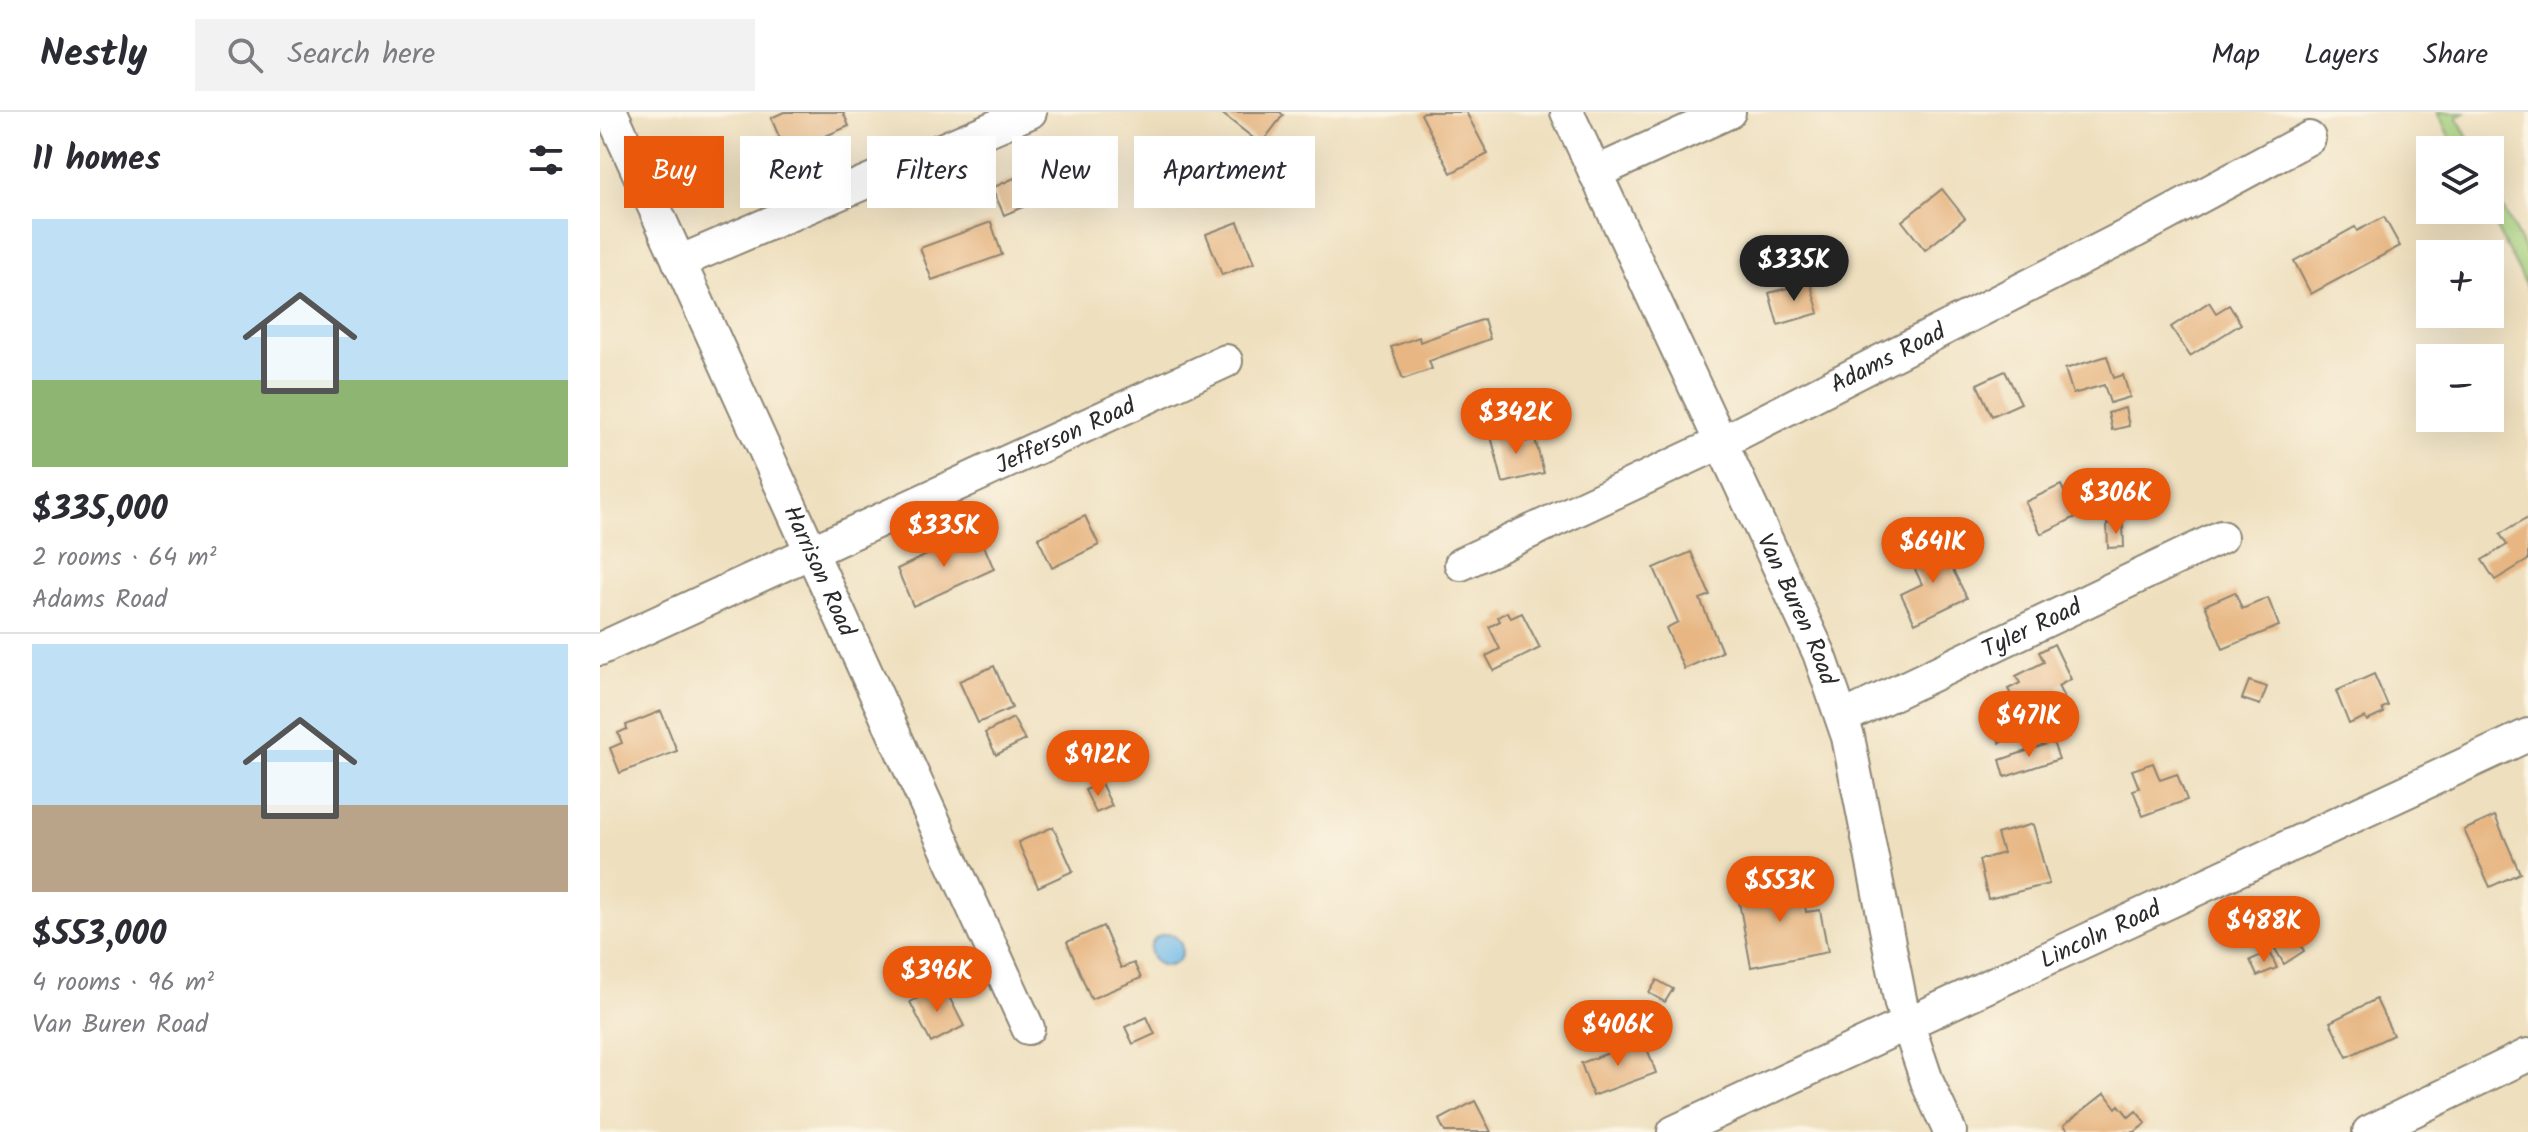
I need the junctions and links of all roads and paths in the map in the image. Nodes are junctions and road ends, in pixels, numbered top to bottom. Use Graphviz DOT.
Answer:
graph roads {
  1 [pos="611,112"];
  2 [pos="1030,112"];
  3 [pos="1567,112"];
  4 [pos="1729,112"];
  5 [pos="2309,138"];
  6 [pos="1595,173"];
  7 [pos="679,262"];
  8 [pos="1226,361"];
  9 [pos="1720,443"];
  10 [pos="2221,537"];
  11 [pos="811,552"];
  12 [pos="1461,564"];
  13 [pos="600,649"];
  14 [pos="1842,718"];
  15 [pos="2528,735"];
  16 [pos="1908,1023"];
  17 [pos="1028,1028"];
  18 [pos="2528,1055"];
  19 [pos="1674,1132"];
  20 [pos="1950,1132"];
  21 [pos="2369,1132"];
  1 -- 7 [label="street, Harrison Road"];
  2 -- 7 [label="street"];
  3 -- 6 [label="street, Van Buren Road"];
  4 -- 6 [label="street"];
  5 -- 9 [label="street, Adams Road"];
  6 -- 9 [label="street, Van Buren Road"];
  7 -- 11 [label="street, Harrison Road"];
  8 -- 11 [label="street, Jefferson Road"];
  9 -- 12 [label="street, Adams Road"];
  9 -- 14 [label="street, Van Buren Road"];
  10 -- 14 [label="street, Tyler Road"];
  11 -- 13 [label="street, Jefferson Road"];
  11 -- 17 [label="street, Harrison Road"];
  14 -- 16 [label="street, Van Buren Road"];
  15 -- 16 [label="street, Lincoln Road"];
  16 -- 19 [label="street, Lincoln Road"];
  16 -- 20 [label="street, Van Buren Road"];
  18 -- 21 [label="street"];
}
